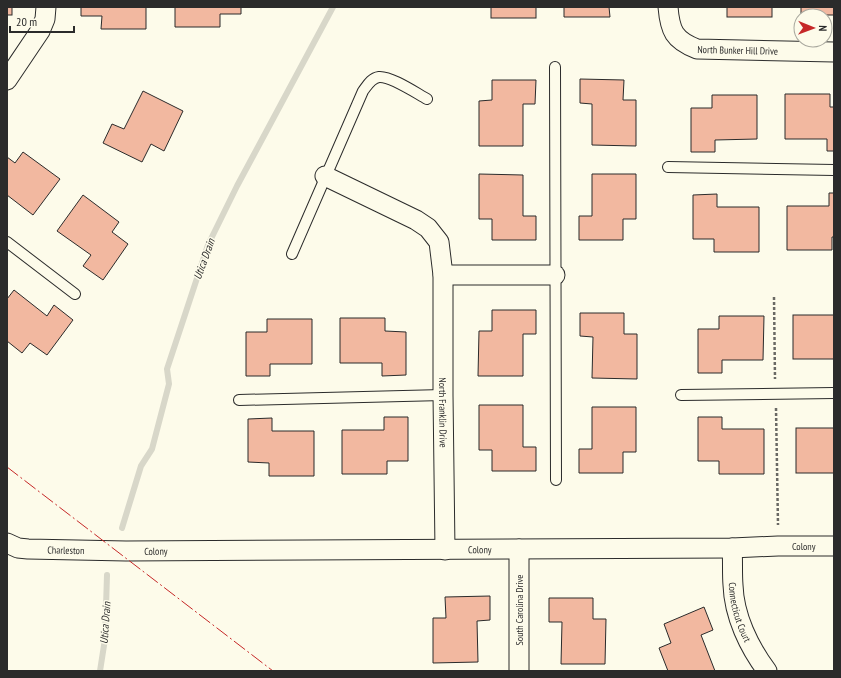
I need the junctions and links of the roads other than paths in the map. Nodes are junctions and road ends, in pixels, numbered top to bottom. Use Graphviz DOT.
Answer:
graph roads {
  1 [pos="46,7"];
  2 [pos="668,7"];
  3 [pos="834,52"];
  4 [pos="555,68"];
  5 [pos="7,80"];
  6 [pos="427,99"];
  7 [pos="668,167"];
  8 [pos="834,170"];
  9 [pos="325,176"];
  10 [pos="7,242"];
  11 [pos="292,254"];
  12 [pos="443,275"];
  13 [pos="555,275"];
  14 [pos="75,294"];
  15 [pos="834,393"];
  16 [pos="443,395"];
  17 [pos="682,395"];
  18 [pos="239,400"];
  19 [pos="556,480"];
  20 [pos="7,543"];
  21 [pos="834,546"];
  22 [pos="732,548"];
  23 [pos="519,549"];
  24 [pos="445,550"];
  25 [pos="126,551"];
  26 [pos="519,671"];
  27 [pos="767,671"];
  1 -- 5 [label="street"];
  2 -- 3 [label="street, North Bunker Hill Drive"];
  4 -- 13 [label="lane"];
  6 -- 9 [label="lane"];
  7 -- 8 [label="lane"];
  9 -- 11 [label="lane"];
  9 -- 12 [label="street, North Franklin Drive"];
  10 -- 14 [label="lane"];
  12 -- 13 [label="street"];
  12 -- 16 [label="street, North Franklin Drive"];
  13 -- 19 [label="lane"];
  15 -- 17 [label="lane"];
  16 -- 18 [label="lane"];
  16 -- 24 [label="street, North Franklin Drive"];
  20 -- 25 [label="street, Charleston"];
  21 -- 22 [label="street, Colony"];
  22 -- 23 [label="street, Colony"];
  22 -- 27 [label="street, Connecticut Court"];
  23 -- 24 [label="street, Colony"];
  23 -- 26 [label="street, South Carolina Drive"];
  24 -- 25 [label="street, Colony"];
}
